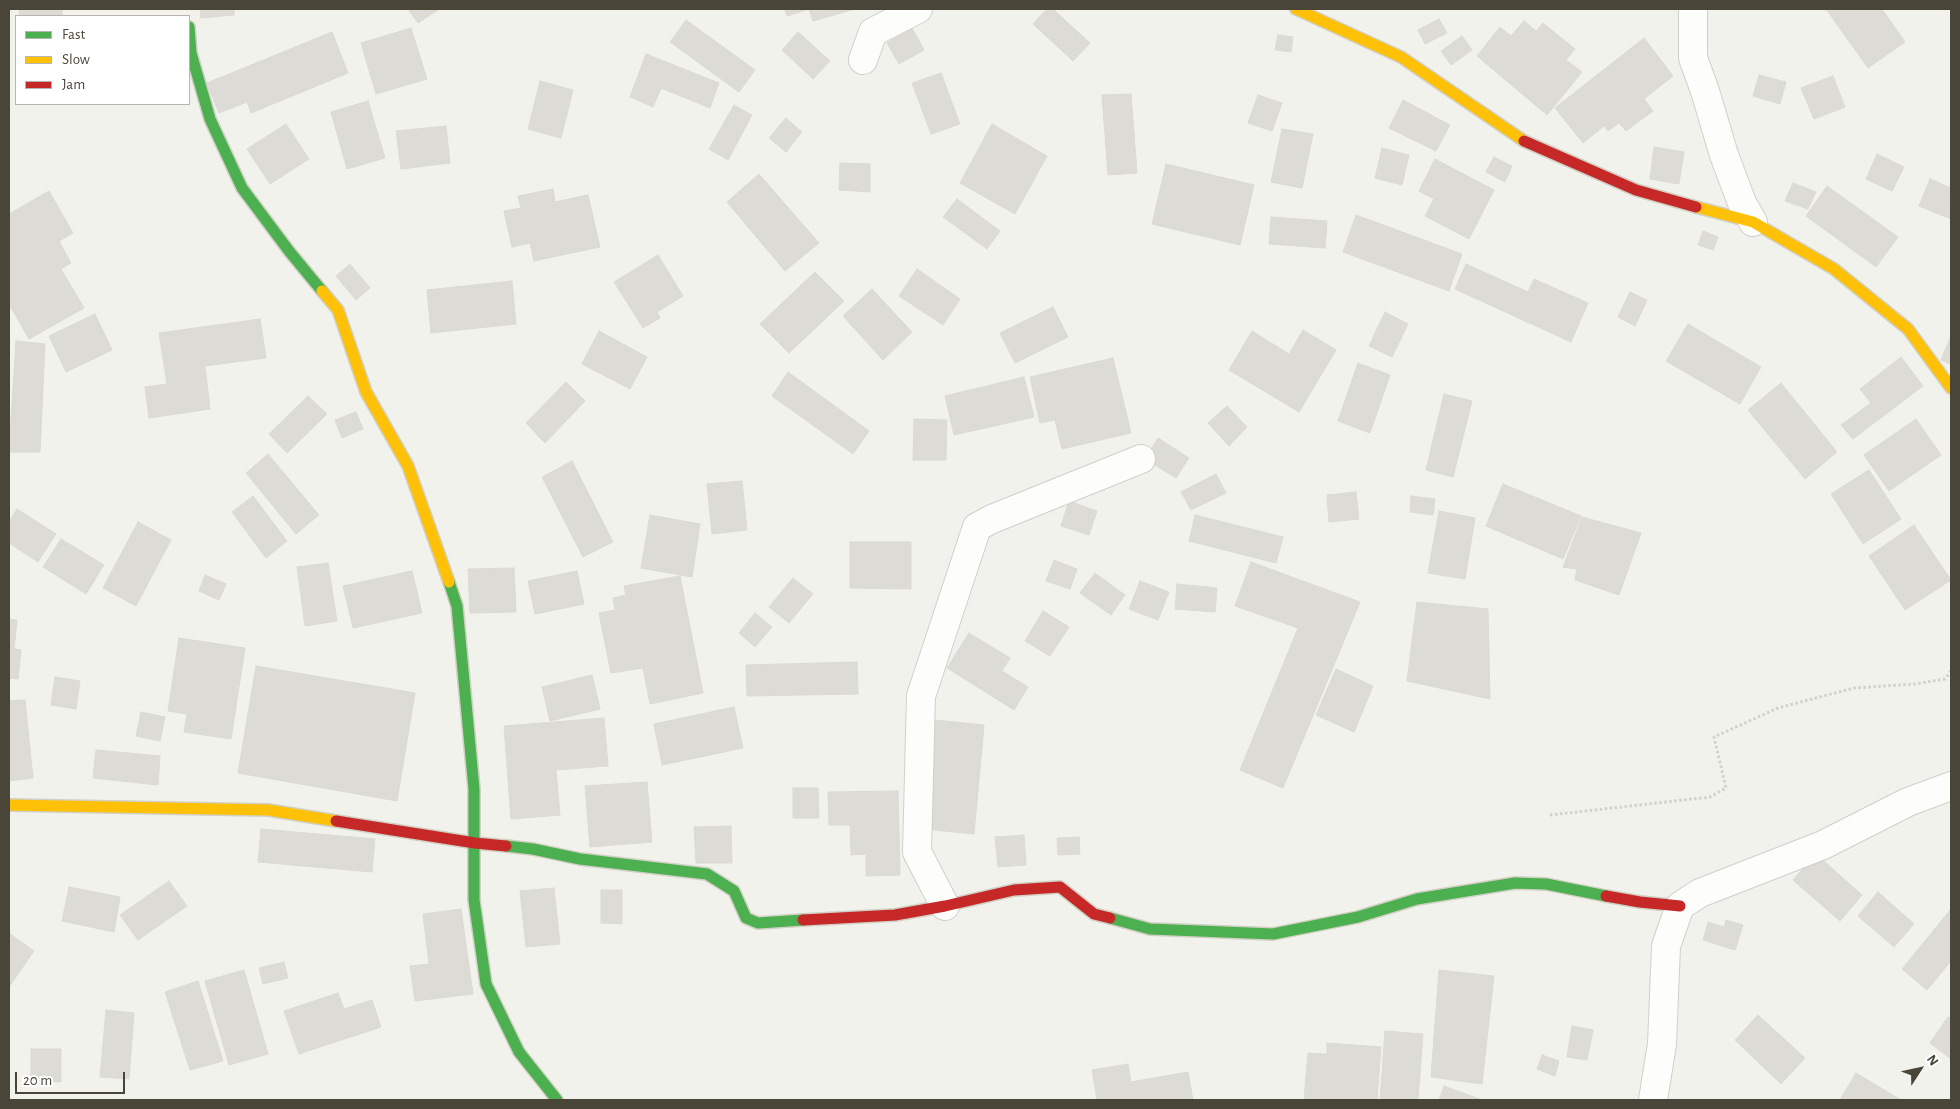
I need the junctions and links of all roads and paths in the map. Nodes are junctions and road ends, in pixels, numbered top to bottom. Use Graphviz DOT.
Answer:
graph roads {
  1 [pos="918,9"];
  2 [pos="1296,9"];
  3 [pos="1693,9"];
  4 [pos="190,40"];
  5 [pos="862,60"];
  6 [pos="1753,222"];
  7 [pos="1951,388"];
  8 [pos="1141,459"];
  9 [pos="1951,671"];
  10 [pos="1951,786"];
  11 [pos="9,805"];
  12 [pos="1550,815"];
  13 [pos="475,843"];
  14 [pos="945,906"];
  15 [pos="1680,906"];
  16 [pos="557,1100"];
  17 [pos="1653,1100"];
  1 -- 5 [label="street"];
  2 -- 6 [label="street"];
  3 -- 6 [label="street"];
  4 -- 13 [label="street"];
  6 -- 7 [label="street"];
  8 -- 14 [label="street"];
  9 -- 12 [label="path"];
  10 -- 15 [label="street"];
  11 -- 13 [label="street"];
  13 -- 14 [label="street"];
  13 -- 16 [label="street"];
  14 -- 15 [label="street"];
  15 -- 17 [label="street"];
}
